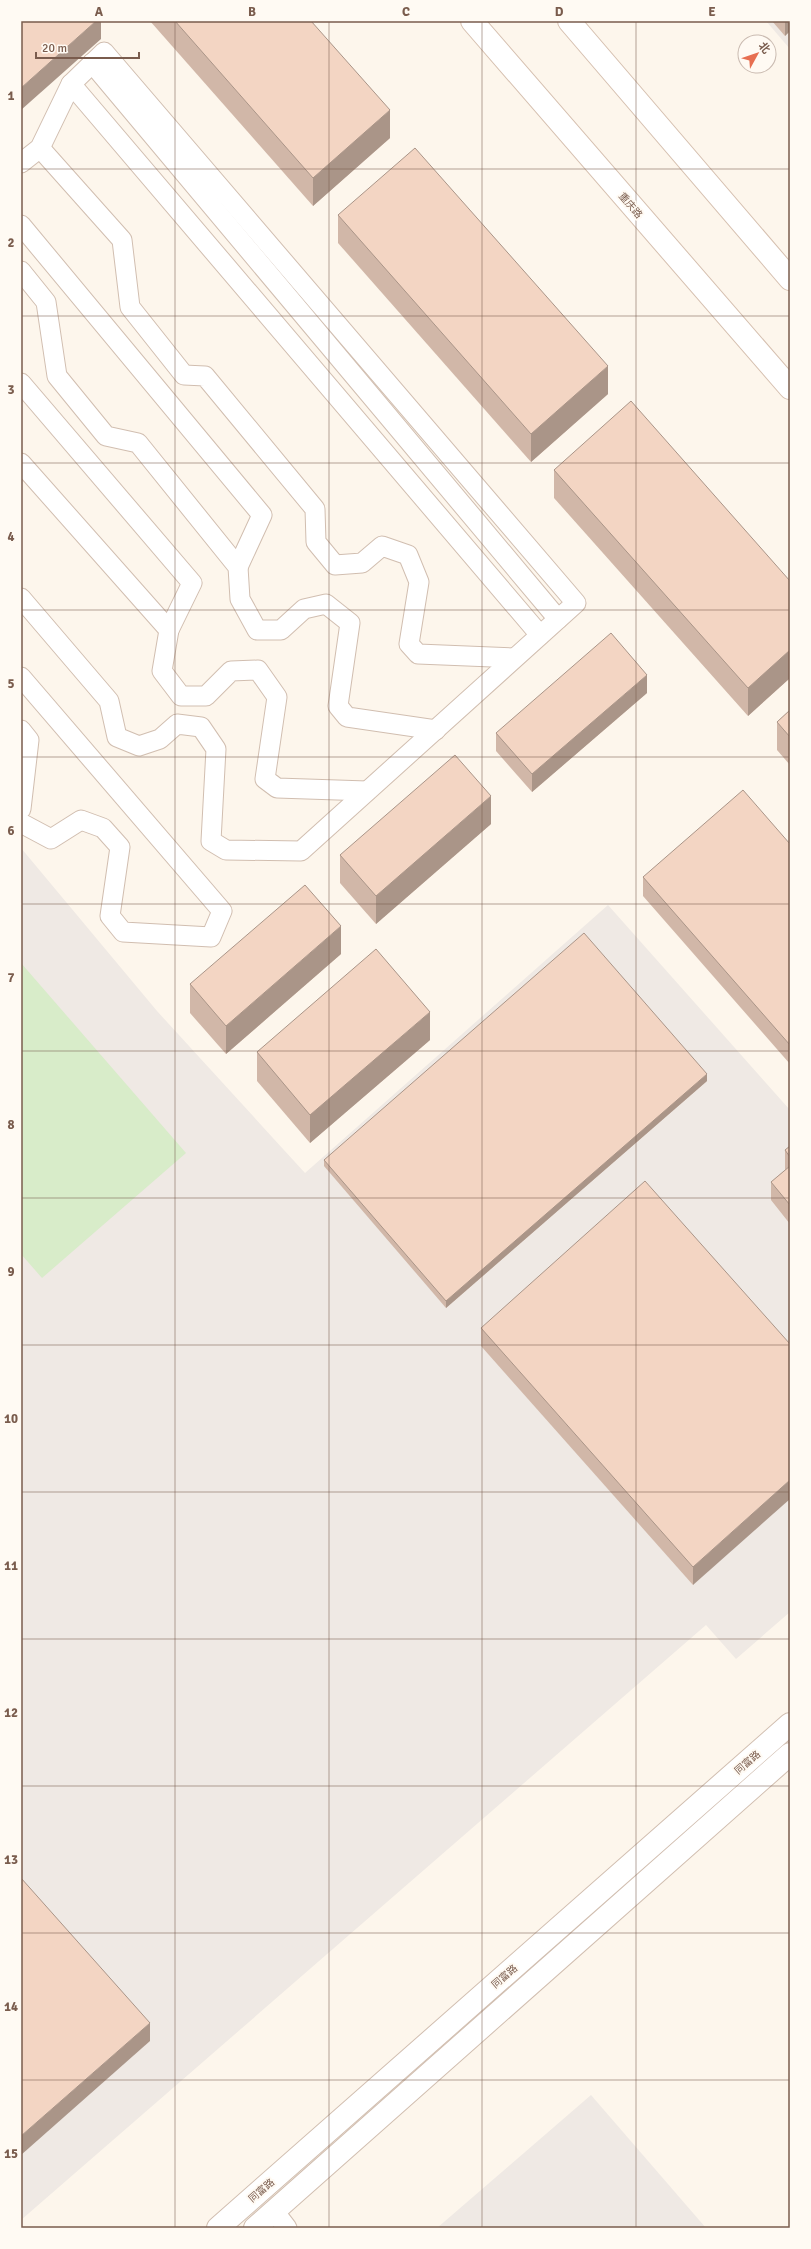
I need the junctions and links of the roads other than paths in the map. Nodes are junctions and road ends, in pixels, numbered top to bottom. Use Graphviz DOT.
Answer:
graph roads {
  1 [pos="472,21"];
  2 [pos="569,21"];
  3 [pos="71,84"];
  4 [pos="40,148"];
  5 [pos="21,163"];
  6 [pos="21,225"];
  7 [pos="21,271"];
  8 [pos="790,279"];
  9 [pos="21,383"];
  10 [pos="790,388"];
  11 [pos="21,463"];
  12 [pos="238,567"];
  13 [pos="21,598"];
  14 [pos="169,630"];
  15 [pos="540,635"];
  16 [pos="514,658"];
  17 [pos="21,677"];
  18 [pos="21,730"];
  19 [pos="436,730"];
  20 [pos="367,791"];
  21 [pos="21,809"];
  22 [pos="21,823"];
  23 [pos="790,1724"];
  24 [pos="790,1754"];
  25 [pos="274,2211"];
  26 [pos="218,2228"];
  27 [pos="255,2228"];
  28 [pos="287,2228"];
  1 -- 10 [label="street, 重庆路"];
  2 -- 8 [label="street"];
  3 -- 4 [label="lane"];
  3 -- 15 [label="lane"];
  3 -- 15 [label="lane"];
  4 -- 5 [label="lane"];
  4 -- 16 [label="lane"];
  6 -- 12 [label="lane"];
  7 -- 12 [label="lane"];
  9 -- 14 [label="lane"];
  11 -- 14 [label="lane"];
  12 -- 19 [label="lane"];
  13 -- 20 [label="lane"];
  14 -- 20 [label="lane"];
  15 -- 16 [label="lane"];
  16 -- 19 [label="lane"];
  17 -- 22 [label="lane"];
  18 -- 21 [label="lane"];
  19 -- 20 [label="lane"];
  23 -- 26 [label="street, 同富路"];
  24 -- 25 [label="street"];
  25 -- 27 [label="street"];
  25 -- 28 [label="lane"];
}
